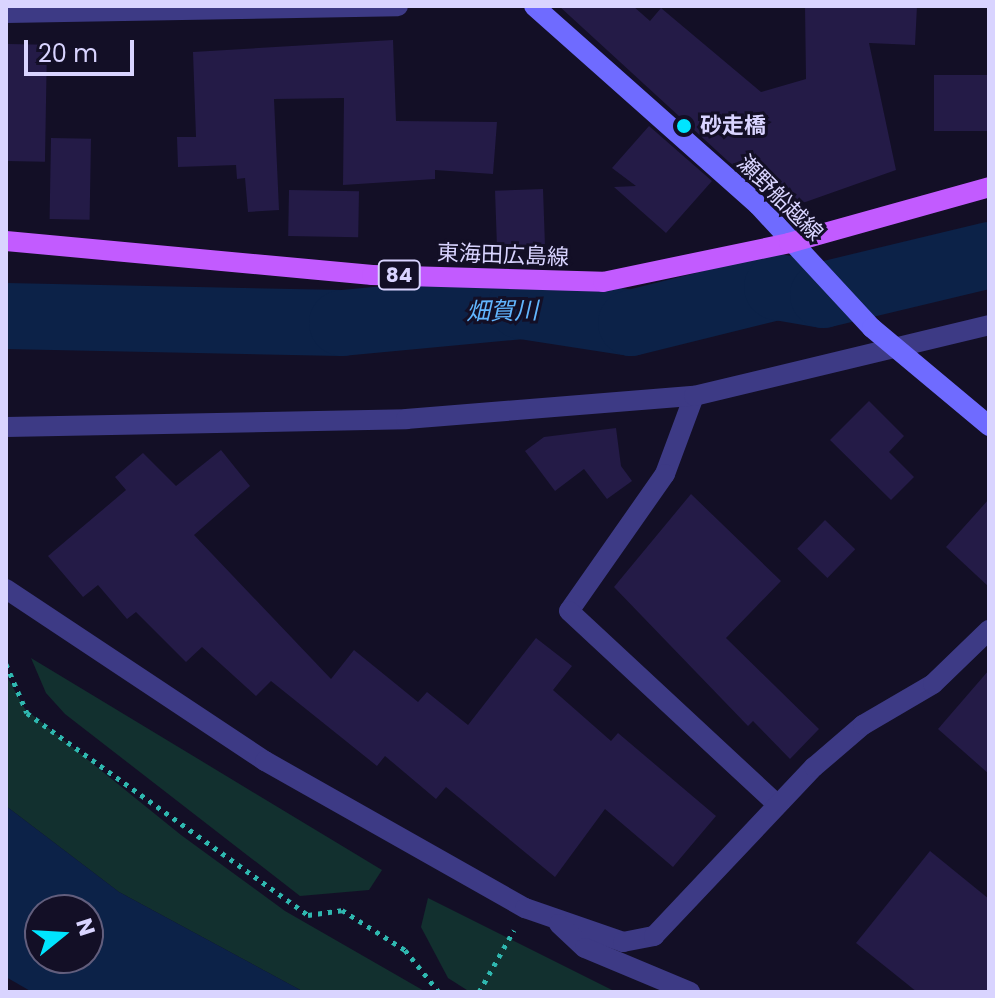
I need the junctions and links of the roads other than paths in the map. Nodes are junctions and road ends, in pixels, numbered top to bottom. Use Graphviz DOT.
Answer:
graph roads {
  1 [pos="398,6"];
  2 [pos="534,6"];
  3 [pos="6,13"];
  4 [pos="989,187"];
  5 [pos="6,241"];
  6 [pos="789,243"];
  7 [pos="989,325"];
  8 [pos="898,350"];
  9 [pos="694,396"];
  10 [pos="989,426"];
  11 [pos="6,427"];
  12 [pos="6,589"];
  13 [pos="989,630"];
  14 [pos="777,804"];
  15 [pos="550,916"];
  16 [pos="690,992"];
  1 -- 3 [label="street"];
  2 -- 6 [label="main road, 瀬野船越線"];
  4 -- 6 [label="main road, 東海田広島線 / 84"];
  5 -- 6 [label="main road, 東海田広島線 / 84"];
  6 -- 8 [label="main road, 瀬野船越線"];
  7 -- 8 [label="street"];
  8 -- 9 [label="street"];
  8 -- 10 [label="main road, 瀬野船越線"];
  9 -- 11 [label="street"];
  9 -- 14 [label="street"];
  12 -- 15 [label="street"];
  13 -- 14 [label="street"];
  14 -- 15 [label="street"];
  15 -- 16 [label="street"];
}
